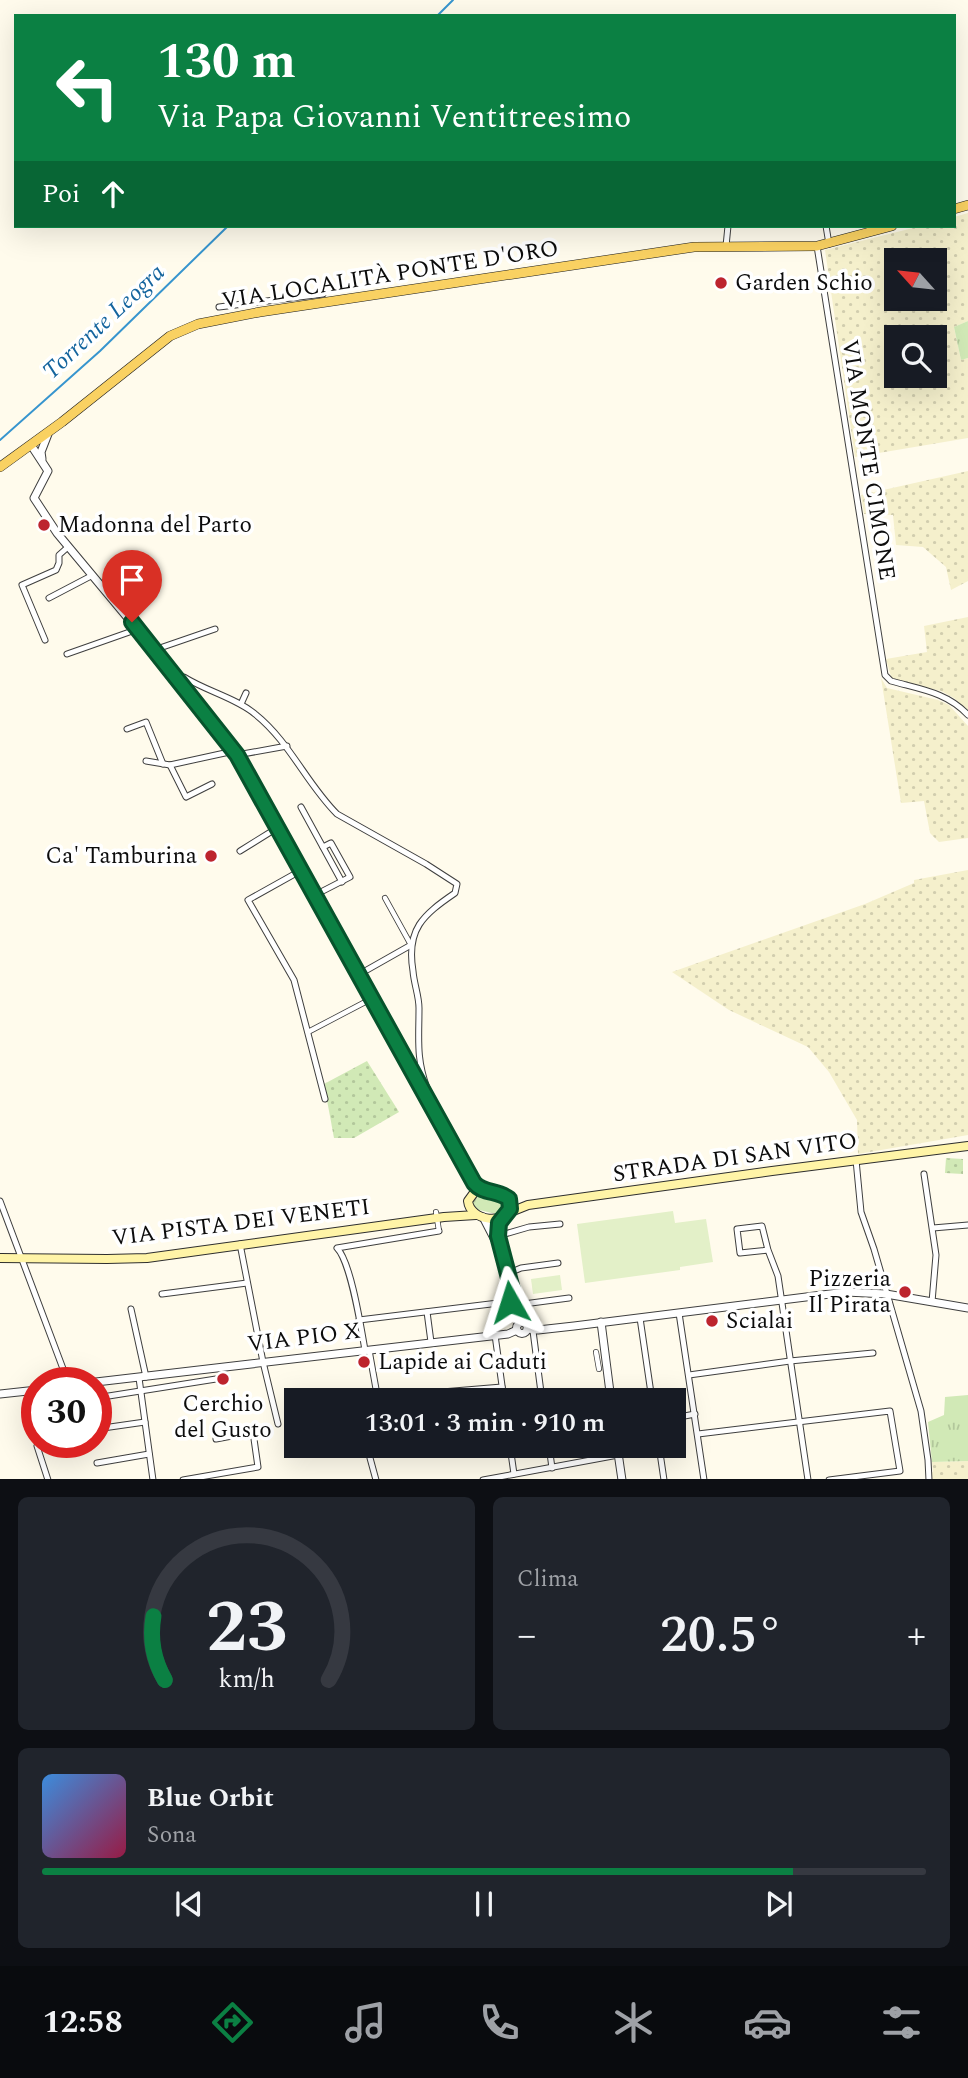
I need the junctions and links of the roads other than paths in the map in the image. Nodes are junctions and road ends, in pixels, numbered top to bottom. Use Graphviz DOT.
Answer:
graph roads {
  1 [pos="728,228"];
  2 [pos="826,228"];
  3 [pos="874,228"];
  4 [pos="829,244"];
  5 [pos="726,246"];
  6 [pos="817,246"];
  7 [pos="323,294"];
  8 [pos="219,307"];
  9 [pos="49,432"];
  10 [pos="31,445"];
  11 [pos="42,460"];
  12 [pos="0,467"];
  13 [pos="68,547"];
  14 [pos="91,576"];
  15 [pos="49,598"];
  16 [pos="138,629"];
  17 [pos="215,629"];
  18 [pos="46,640"];
  19 [pos="154,650"];
  20 [pos="67,654"];
  21 [pos="177,677"];
  22 [pos="246,693"];
  23 [pos="241,704"];
  24 [pos="968,715"];
  25 [pos="127,729"];
  26 [pos="287,746"];
  27 [pos="236,753"];
  28 [pos="146,761"];
  29 [pos="163,764"];
  30 [pos="170,765"];
  31 [pos="212,784"];
  32 [pos="301,807"];
  33 [pos="277,828"];
  34 [pos="323,847"];
  35 [pos="240,851"];
  36 [pos="300,870"];
  37 [pos="342,882"];
  38 [pos="315,895"];
  39 [pos="385,898"];
  40 [pos="411,945"];
  41 [pos="358,975"];
  42 [pos="372,999"];
  43 [pos="308,1032"];
  44 [pos="423,1091"];
  45 [pos="325,1099"];
  46 [pos="967,1147"];
  47 [pos="856,1160"];
  48 [pos="465,1170"];
  49 [pos="924,1174"];
  50 [pos="479,1189"];
  51 [pos="469,1199"];
  52 [pos="509,1199"];
  53 [pos="0,1201"];
  54 [pos="528,1205"];
  55 [pos="506,1215"];
  56 [pos="439,1216"];
  57 [pos="479,1216"];
  58 [pos="560,1224"];
  59 [pos="968,1224"];
  60 [pos="933,1228"];
  61 [pos="439,1231"];
  62 [pos="498,1236"];
  63 [pos="240,1244"];
  64 [pos="498,1246"];
  65 [pos="768,1250"];
  66 [pos="0,1258"];
  67 [pos="21,1258"];
  68 [pos="558,1263"];
  69 [pos="507,1274"];
  70 [pos="247,1283"];
  71 [pos="162,1294"];
  72 [pos="886,1294"];
  73 [pos="569,1298"];
  74 [pos="782,1300"];
  75 [pos="932,1302"];
  76 [pos="516,1303"];
  77 [pos="968,1308"];
  78 [pos="131,1309"];
  79 [pos="427,1312"];
  80 [pos="679,1313"];
  81 [pos="640,1318"];
  82 [pos="359,1320"];
  83 [pos="601,1322"];
  84 [pos="519,1326"];
  85 [pos="530,1330"];
  86 [pos="495,1335"];
  87 [pos="431,1342"];
  88 [pos="367,1350"];
  89 [pos="596,1352"];
  90 [pos="873,1353"];
  91 [pos="790,1361"];
  92 [pos="263,1362"];
  93 [pos="62,1367"];
  94 [pos="599,1369"];
  95 [pos="690,1375"];
  96 [pos="143,1377"];
  97 [pos="216,1379"];
  98 [pos="112,1380"];
  99 [pos="502,1387"];
  100 [pos="375,1388"];
  101 [pos="490,1388"];
  102 [pos="540,1388"];
  103 [pos="609,1388"];
  104 [pos="650,1388"];
  105 [pos="141,1390"];
  106 [pos="21,1392"];
  107 [pos="0,1394"];
  108 [pos="112,1395"];
  109 [pos="695,1414"];
  110 [pos="686,1416"];
  111 [pos="799,1421"];
  112 [pos="145,1422"];
  113 [pos="278,1424"];
  114 [pos="112,1427"];
  115 [pos="698,1434"];
  116 [pos="216,1439"];
  117 [pos="149,1454"];
  118 [pos="41,1458"];
  119 [pos="370,1458"];
  120 [pos="512,1458"];
  121 [pos="551,1458"];
  122 [pos="603,1458"];
  123 [pos="618,1458"];
  124 [pos="661,1458"];
  125 [pos="97,1463"];
  126 [pos="552,1468"];
  127 [pos="514,1474"];
  128 [pos="48,1479"];
  129 [pos="153,1479"];
  130 [pos="183,1479"];
  131 [pos="376,1479"];
  132 [pos="483,1479"];
  133 [pos="622,1479"];
  134 [pos="664,1479"];
  135 [pos="704,1479"];
  136 [pos="808,1479"];
  137 [pos="829,1479"];
  138 [pos="929,1479"];
  1 -- 5 [label="street"];
  2 -- 4 [label="street"];
  3 -- 4 [label="main road, VIA LOCALITÀ PONTE D'ORO"];
  4 -- 6 [label="main road, VIA LOCALITÀ PONTE D'ORO"];
  5 -- 6 [label="main road, VIA LOCALITÀ PONTE D'ORO"];
  5 -- 9 [label="main road, VIA LOCALITÀ PONTE D'ORO"];
  6 -- 24 [label="street, VIA MONTE CIMONE"];
  7 -- 8 [label="street, VIA LOCALITÀ PONTE D'ORO"];
  9 -- 10 [label="main road, VIA LOCALITÀ PONTE D'ORO"];
  9 -- 11 [label="street"];
  10 -- 11 [label="street"];
  10 -- 12 [label="main road, VIA LOCALITÀ PONTE D'ORO"];
  11 -- 13 [label="street"];
  13 -- 14 [label="street"];
  13 -- 18 [label="street"];
  14 -- 15 [label="street"];
  14 -- 16 [label="street"];
  16 -- 19 [label="street"];
  16 -- 20 [label="street"];
  17 -- 19 [label="street"];
  19 -- 21 [label="street"];
  21 -- 23 [label="street"];
  21 -- 27 [label="street"];
  22 -- 23 [label="street"];
  23 -- 26 [label="street"];
  25 -- 29 [label="street"];
  26 -- 27 [label="street"];
  26 -- 40 [label="street"];
  27 -- 30 [label="street"];
  27 -- 33 [label="street"];
  28 -- 29 [label="street"];
  29 -- 30 [label="street"];
  30 -- 31 [label="street"];
  32 -- 34 [label="street"];
  33 -- 35 [label="street"];
  33 -- 36 [label="street"];
  34 -- 37 [label="street"];
  34 -- 37 [label="street"];
  36 -- 38 [label="street"];
  36 -- 43 [label="street"];
  37 -- 38 [label="street"];
  38 -- 41 [label="street"];
  39 -- 40 [label="street"];
  40 -- 41 [label="street"];
  40 -- 44 [label="street"];
  41 -- 42 [label="street"];
  42 -- 43 [label="street"];
  42 -- 44 [label="street"];
  43 -- 45 [label="street"];
  44 -- 48 [label="street"];
  46 -- 47 [label="main road, STRADA DI SAN VITO"];
  47 -- 54 [label="main road, STRADA DI SAN VITO"];
  47 -- 72 [label="street"];
  48 -- 50 [label="street"];
  48 -- 51 [label="street"];
  49 -- 60 [label="street"];
  50 -- 51 [label="main road, VIA PISTA DEI VENETI"];
  50 -- 52 [label="main road"];
  51 -- 56 [label="main road, VIA PISTA DEI VENETI"];
  51 -- 57 [label="main road"];
  52 -- 54 [label="main road"];
  52 -- 55 [label="main road"];
  53 -- 67 [label="street"];
  54 -- 55 [label="main road, STRADA DI SAN VITO"];
  55 -- 57 [label="main road, VIA PISTA DEI VENETI"];
  55 -- 62 [label="street"];
  56 -- 57 [label="main road, VIA PISTA DEI VENETI"];
  56 -- 61 [label="street"];
  56 -- 63 [label="main road, VIA PISTA DEI VENETI"];
  57 -- 64 [label="street"];
  58 -- 62 [label="street"];
  59 -- 60 [label="street"];
  60 -- 75 [label="street"];
  61 -- 82 [label="street"];
  62 -- 64 [label="street"];
  63 -- 67 [label="main road, VIA PISTA DEI VENETI"];
  63 -- 70 [label="street"];
  64 -- 69 [label="street"];
  65 -- 65 [label="street"];
  65 -- 74 [label="street"];
  66 -- 67 [label="main road, VIA PISTA DEI VENETI"];
  67 -- 93 [label="street"];
  68 -- 69 [label="street"];
  69 -- 76 [label="street"];
  70 -- 71 [label="street"];
  70 -- 92 [label="street"];
  72 -- 74 [label="street, VIA PIO X"];
  72 -- 75 [label="street, VIA PIO X"];
  72 -- 138 [label="street"];
  73 -- 76 [label="street"];
  74 -- 80 [label="street, VIA PIO X"];
  74 -- 91 [label="street"];
  75 -- 77 [label="street, VIA PIO X"];
  76 -- 79 [label="street"];
  76 -- 84 [label="street"];
  78 -- 96 [label="street"];
  79 -- 82 [label="street"];
  79 -- 87 [label="street"];
  80 -- 81 [label="street, VIA PIO X"];
  80 -- 95 [label="street"];
  81 -- 83 [label="street, VIA PIO X"];
  81 -- 104 [label="street"];
  82 -- 88 [label="street"];
  83 -- 85 [label="street, VIA PIO X"];
  83 -- 103 [label="street"];
  84 -- 85 [label="street, VIA PIO X"];
  84 -- 86 [label="street, VIA PIO X"];
  85 -- 102 [label="street"];
  86 -- 87 [label="street, VIA PIO X"];
  86 -- 99 [label="street"];
  87 -- 88 [label="street, VIA PIO X"];
  88 -- 92 [label="street, VIA PIO X"];
  88 -- 100 [label="street"];
  89 -- 94 [label="street"];
  90 -- 91 [label="street"];
  91 -- 95 [label="street"];
  91 -- 111 [label="street"];
  92 -- 96 [label="street, VIA PIO X"];
  92 -- 113 [label="street"];
  95 -- 109 [label="street"];
  96 -- 98 [label="street, VIA PIO X"];
  96 -- 105 [label="street"];
  97 -- 105 [label="street"];
  99 -- 101 [label="street"];
  105 -- 108 [label="street"];
  105 -- 112 [label="street"];
  106 -- 107 [label="street"];
  109 -- 110 [label="street"];
  109 -- 115 [label="street"];
  111 -- 115 [label="street"];
  111 -- 136 [label="street"];
  111 -- 137 [label="street"];
  112 -- 114 [label="street"];
  112 -- 117 [label="street"];
  115 -- 135 [label="street"];
  116 -- 130 [label="street"];
  117 -- 125 [label="street"];
  117 -- 129 [label="street"];
  118 -- 128 [label="street"];
  119 -- 131 [label="street"];
  120 -- 127 [label="street"];
  121 -- 126 [label="street"];
  122 -- 126 [label="street"];
  123 -- 133 [label="street"];
  124 -- 134 [label="street"];
  126 -- 127 [label="street"];
  127 -- 132 [label="street"];
}
